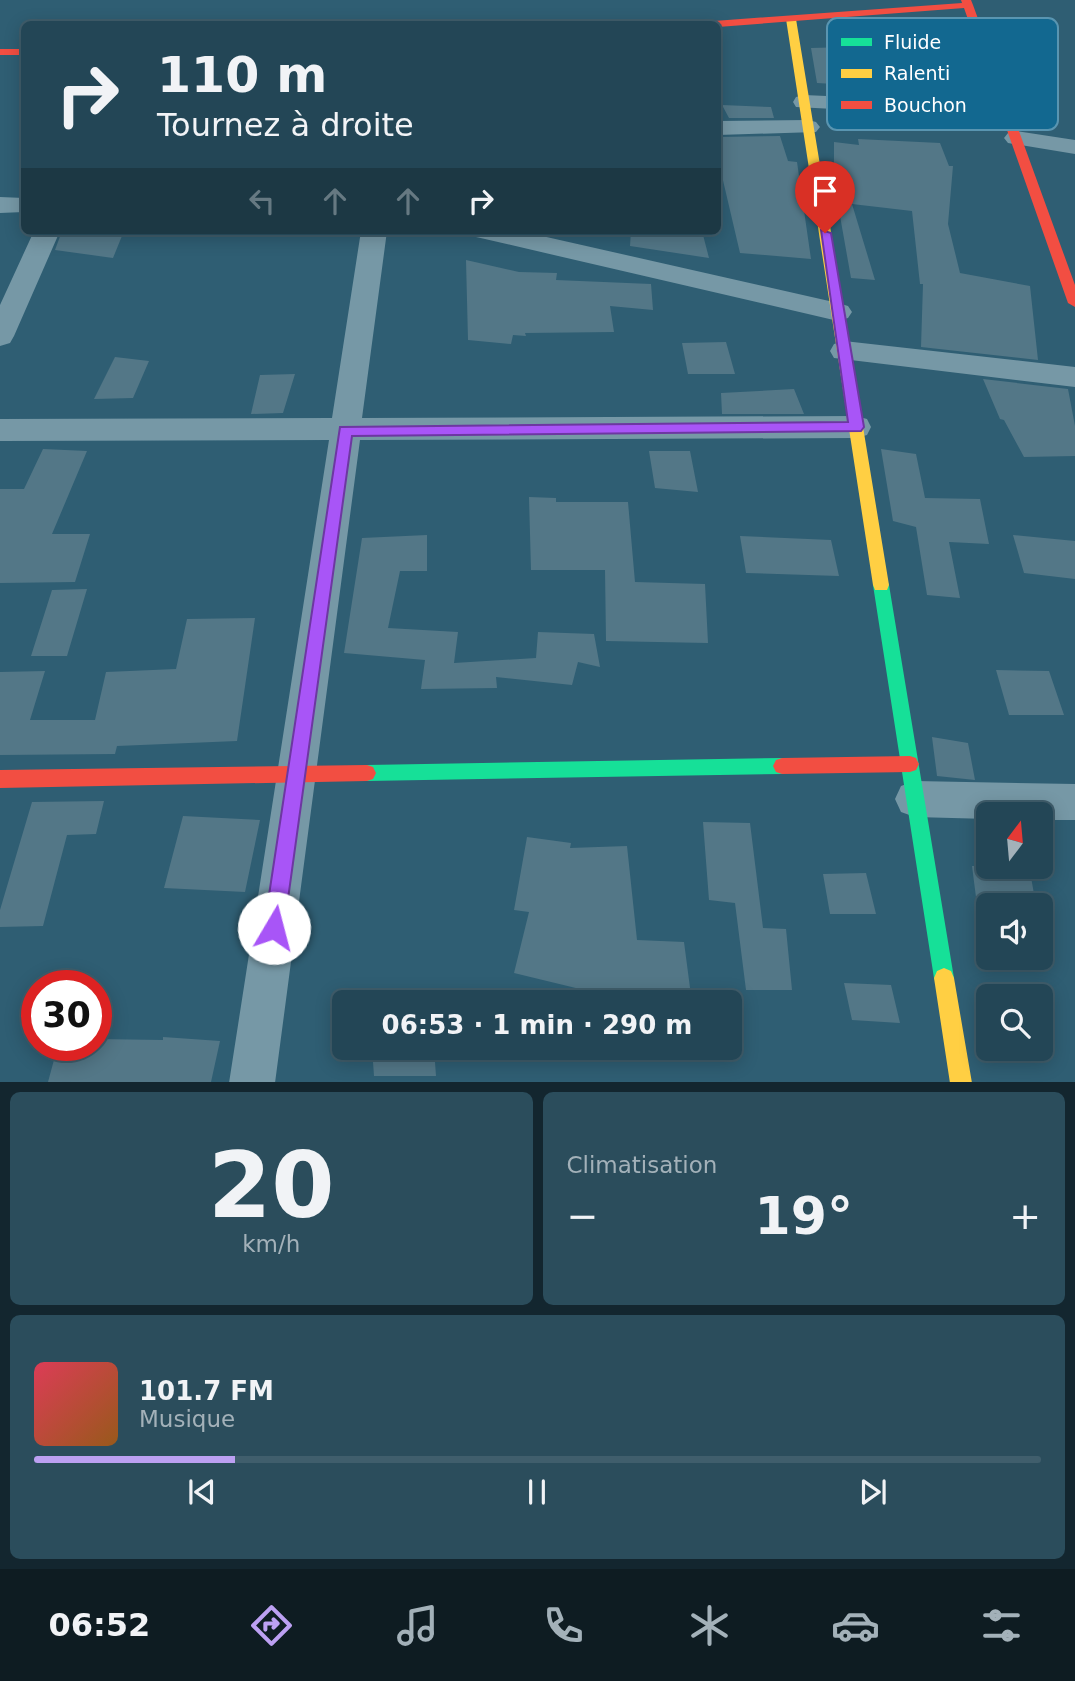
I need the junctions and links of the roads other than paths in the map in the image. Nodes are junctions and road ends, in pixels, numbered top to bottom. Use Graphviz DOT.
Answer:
graph roads {
  1 [pos="967,3"];
  2 [pos="791,19"];
  3 [pos="721,24"];
  4 [pos="0,52"];
  5 [pos="21,52"];
  6 [pos="804,102"];
  7 [pos="827,103"];
  8 [pos="808,127"];
  9 [pos="721,128"];
  10 [pos="1013,130"];
  11 [pos="1016,138"];
  12 [pos="1075,147"];
  13 [pos="0,205"];
  14 [pos="21,205"];
  15 [pos="45,235"];
  16 [pos="373,235"];
  17 [pos="502,235"];
  18 [pos="1075,303"];
  19 [pos="838,312"];
  20 [pos="0,337"];
  21 [pos="844,351"];
  22 [pos="1075,377"];
  23 [pos="856,427"];
  24 [pos="0,430"];
  25 [pos="346,431"];
  26 [pos="296,774"];
  27 [pos="0,779"];
  28 [pos="913,782"];
  29 [pos="1075,802"];
  30 [pos="252,1082"];
  31 [pos="961,1082"];
  1 -- 2 [label="street"];
  2 -- 3 [label="street"];
  2 -- 6 [label="street"];
  4 -- 5 [label="street"];
  6 -- 7 [label="street"];
  6 -- 8 [label="street"];
  8 -- 9 [label="street"];
  8 -- 19 [label="street"];
  10 -- 11 [label="street"];
  11 -- 12 [label="street"];
  11 -- 18 [label="street"];
  13 -- 14 [label="street"];
  15 -- 20 [label="street"];
  16 -- 25 [label="street"];
  17 -- 19 [label="street"];
  19 -- 21 [label="street"];
  21 -- 22 [label="street"];
  21 -- 23 [label="street"];
  23 -- 25 [label="street"];
  23 -- 28 [label="street"];
  24 -- 25 [label="street"];
  25 -- 26 [label="street"];
  26 -- 27 [label="street"];
  26 -- 28 [label="street"];
  26 -- 30 [label="street"];
  28 -- 29 [label="street"];
  28 -- 31 [label="street"];
}
